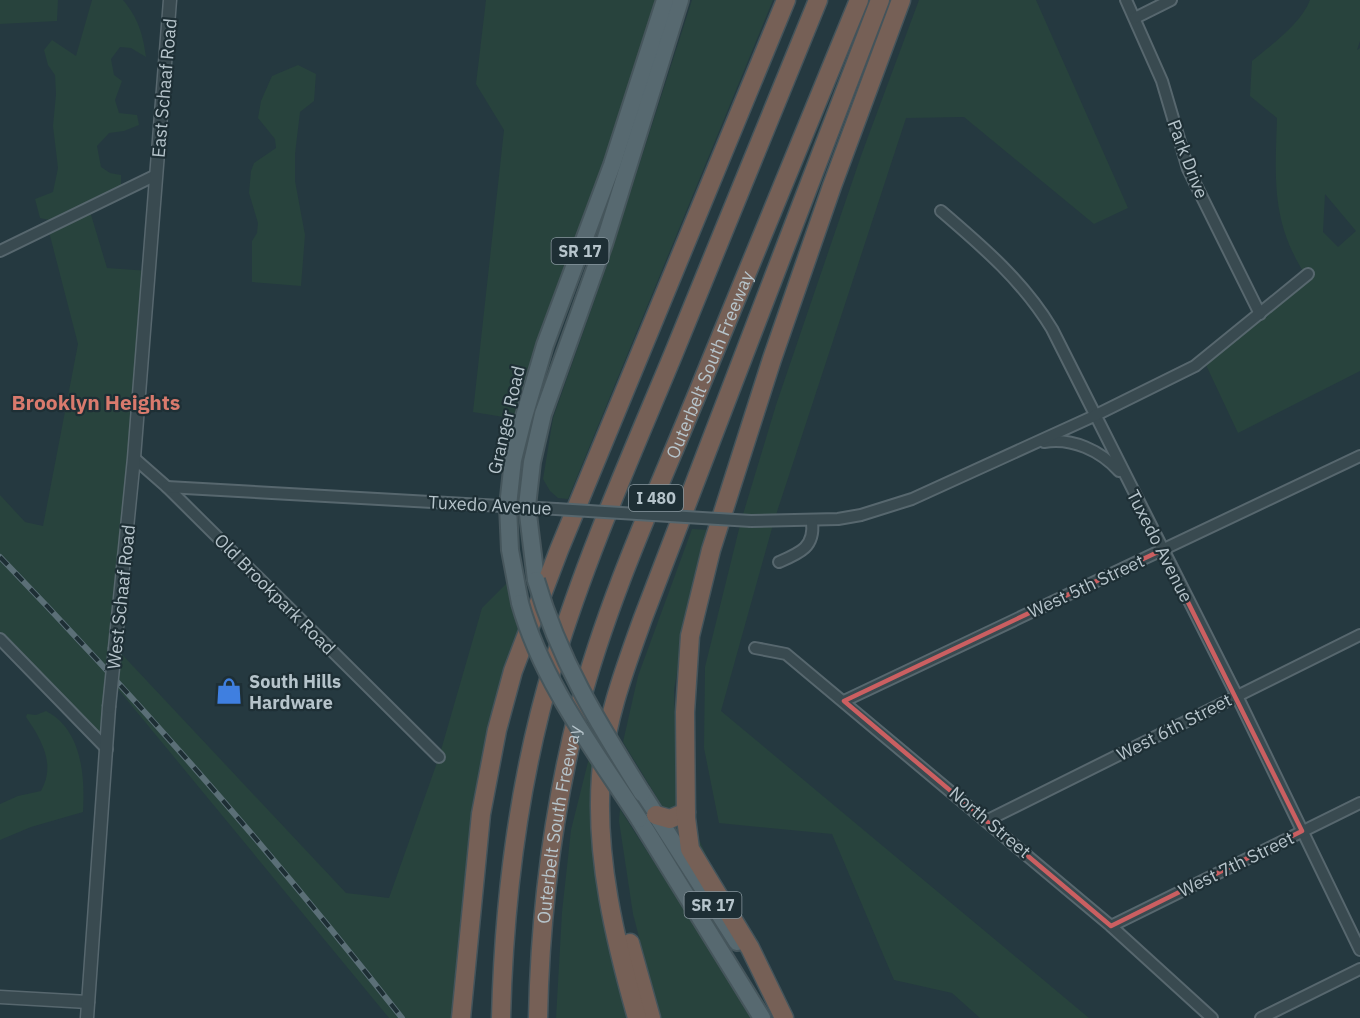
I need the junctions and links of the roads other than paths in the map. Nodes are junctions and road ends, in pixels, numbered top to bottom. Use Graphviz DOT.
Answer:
graph roads {
  1 [pos="170,0"];
  2 [pos="665,0"];
  3 [pos="680,0"];
  4 [pos="786,0"];
  5 [pos="818,0"];
  6 [pos="858,0"];
  7 [pos="880,0"];
  8 [pos="901,0"];
  9 [pos="1126,0"];
  10 [pos="1171,0"];
  11 [pos="1135,18"];
  12 [pos="156,175"];
  13 [pos="940,211"];
  14 [pos="0,251"];
  15 [pos="1308,274"];
  16 [pos="1260,314"];
  17 [pos="1094,416"];
  18 [pos="1030,445"];
  19 [pos="1360,456"];
  20 [pos="134,458"];
  21 [pos="1127,481"];
  22 [pos="167,487"];
  23 [pos="508,506"];
  24 [pos="527,506"];
  25 [pos="812,522"];
  26 [pos="1162,550"];
  27 [pos="779,562"];
  28 [pos="1360,635"];
  29 [pos="0,639"];
  30 [pos="755,648"];
  31 [pos="1237,696"];
  32 [pos="844,701"];
  33 [pos="107,749"];
  34 [pos="439,757"];
  35 [pos="1360,803"];
  36 [pos="686,812"];
  37 [pos="647,817"];
  38 [pos="988,820"];
  39 [pos="1302,831"];
  40 [pos="612,907"];
  41 [pos="1111,926"];
  42 [pos="1360,950"];
  43 [pos="1360,969"];
  44 [pos="0,998"];
  45 [pos="88,1002"];
  46 [pos="87,1018"];
  47 [pos="461,1018"];
  48 [pos="501,1018"];
  49 [pos="538,1018"];
  50 [pos="637,1018"];
  51 [pos="651,1018"];
  52 [pos="762,1018"];
  53 [pos="782,1018"];
  54 [pos="1212,1018"];
  55 [pos="1261,1018"];
  1 -- 12 [label="street, East Schaaf Road"];
  2 -- 23 [label="main road, Granger Road / SR 17"];
  3 -- 24 [label="main road, Granger Road / SR 17"];
  4 -- 47 [label="highway"];
  5 -- 48 [label="highway, Outerbelt South Freeway / I 480"];
  6 -- 49 [label="highway, Outerbelt South Freeway / I 480"];
  7 -- 40 [label="highway"];
  8 -- 36 [label="highway"];
  9 -- 11 [label="street, Park Drive"];
  10 -- 11 [label="street"];
  11 -- 16 [label="street, Park Drive"];
  12 -- 14 [label="street"];
  12 -- 20 [label="street, West Schaaf Road"];
  13 -- 17 [label="street"];
  15 -- 16 [label="street"];
  16 -- 17 [label="street"];
  17 -- 18 [label="street, Tuxedo Avenue"];
  17 -- 21 [label="street, Tuxedo Avenue"];
  18 -- 21 [label="street"];
  18 -- 25 [label="street, Tuxedo Avenue"];
  19 -- 26 [label="street, West 5th Street"];
  20 -- 22 [label="street, Old Brookpark Road"];
  20 -- 33 [label="street, West Schaaf Road, bridge"];
  21 -- 26 [label="street, Tuxedo Avenue"];
  22 -- 23 [label="street, Tuxedo Avenue"];
  22 -- 34 [label="street, Old Brookpark Road"];
  23 -- 24 [label="street, Tuxedo Avenue"];
  23 -- 37 [label="main road, Granger Road / SR 17, bridge"];
  24 -- 25 [label="street, Tuxedo Avenue, bridge"];
  24 -- 37 [label="main road, Granger Road / SR 17, bridge"];
  25 -- 27 [label="street"];
  26 -- 31 [label="street, Tuxedo Avenue"];
  26 -- 32 [label="street, West 5th Street"];
  28 -- 31 [label="street, West 6th Street"];
  29 -- 33 [label="street"];
  30 -- 32 [label="street, North Street"];
  31 -- 38 [label="street, West 6th Street"];
  31 -- 39 [label="street, Tuxedo Avenue"];
  32 -- 38 [label="street, North Street"];
  33 -- 45 [label="street, West Schaaf Road"];
  35 -- 39 [label="street, West 7th Street"];
  36 -- 37 [label="highway"];
  36 -- 53 [label="highway"];
  37 -- 52 [label="main road, Granger Road / SR 17"];
  37 -- 53 [label="main road, Granger Road / SR 17"];
  38 -- 41 [label="street, North Street"];
  39 -- 41 [label="street, West 7th Street"];
  39 -- 42 [label="street, Tuxedo Avenue"];
  40 -- 50 [label="highway"];
  40 -- 51 [label="highway"];
  41 -- 54 [label="street, North Street"];
  43 -- 55 [label="street"];
  44 -- 45 [label="street"];
  45 -- 46 [label="street, West Schaaf Road"];
}
